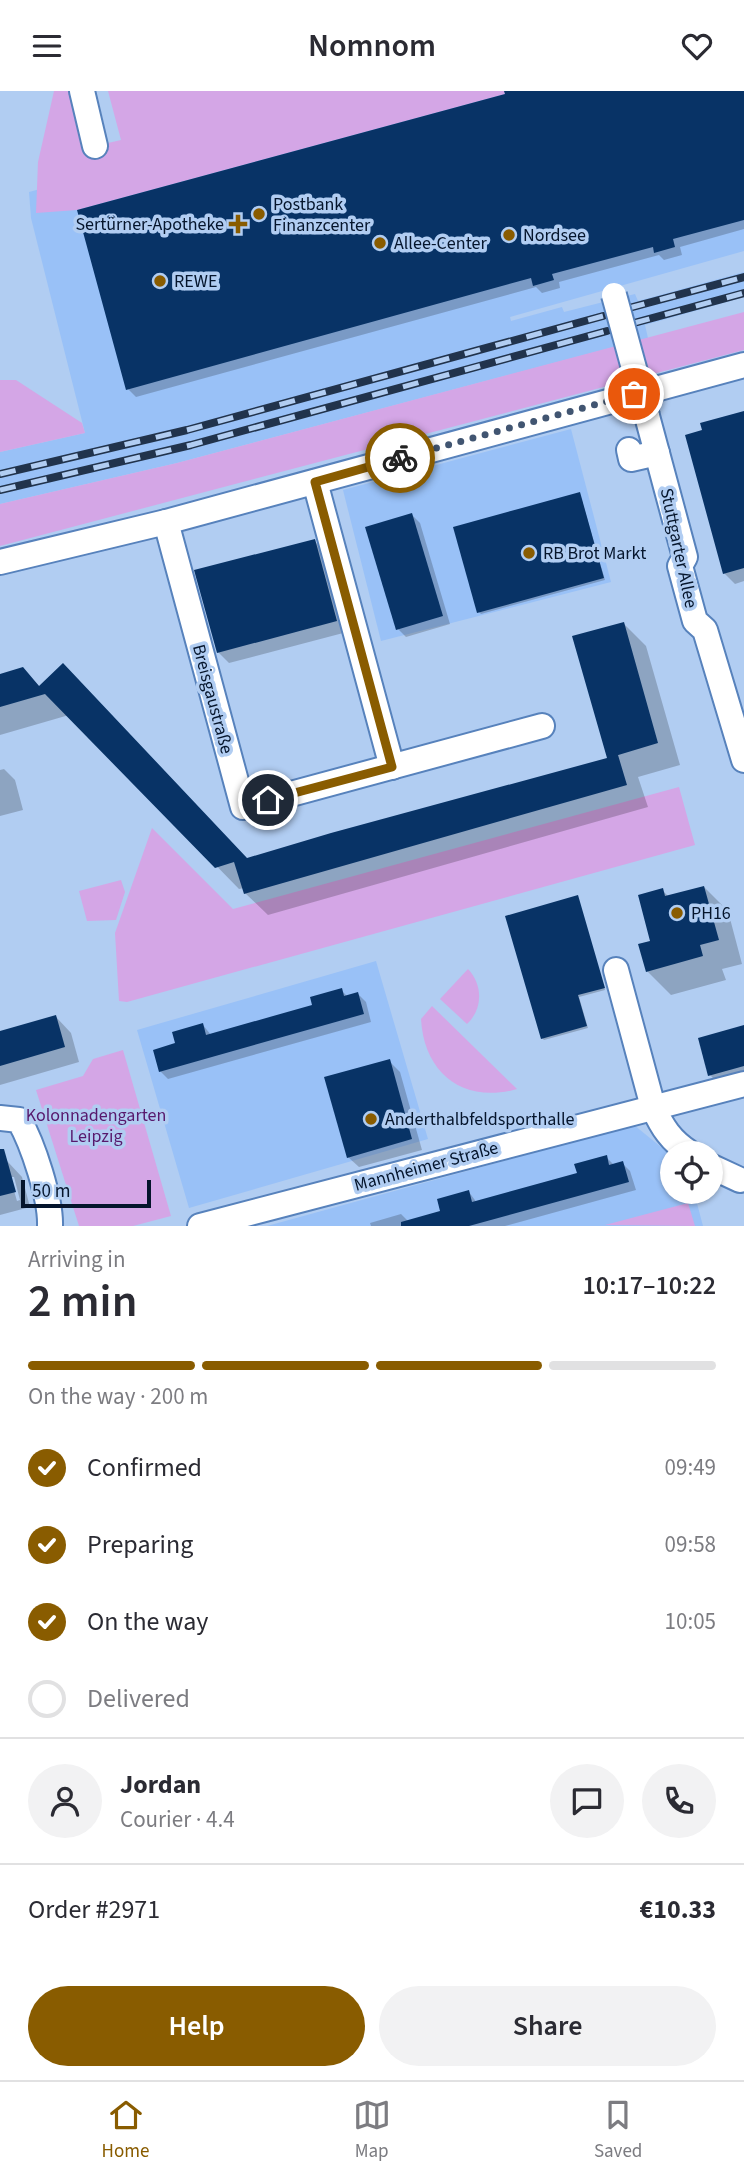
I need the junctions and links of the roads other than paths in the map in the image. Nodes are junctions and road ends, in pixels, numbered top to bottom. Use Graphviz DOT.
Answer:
graph roads {
  1 [pos="82,91"];
  2 [pos="95,146"];
  3 [pos="612,289"];
  4 [pos="744,365"];
  5 [pos="629,450"];
  6 [pos="657,453"];
  7 [pos="315,482"];
  8 [pos="166,522"];
  9 [pos="0,562"];
  10 [pos="542,726"];
  11 [pos="744,760"];
  12 [pos="392,767"];
  13 [pos="617,970"];
  14 [pos="744,1084"];
  15 [pos="653,1107"];
  16 [pos="0,1118"];
  17 [pos="673,1141"];
  18 [pos="723,1172"];
  19 [pos="740,1179"];
  20 [pos="50,1226"];
  21 [pos="200,1226"];
  1 -- 2 [label="street"];
  3 -- 6 [label="street, Stuttgarter Allee, bridge"];
  4 -- 7 [label="street"];
  5 -- 6 [label="street"];
  6 -- 11 [label="street, Stuttgarter Allee"];
  7 -- 8 [label="street"];
  7 -- 12 [label="street"];
  8 -- 9 [label="street"];
  8 -- 12 [label="street, Breisgaustraße"];
  10 -- 12 [label="street, Breisgaustraße"];
  13 -- 15 [label="street"];
  14 -- 15 [label="street, Mannheimer Straße"];
  15 -- 17 [label="street"];
  15 -- 21 [label="street, Mannheimer Straße"];
  16 -- 20 [label="street"];
  18 -- 19 [label="street"];
}
